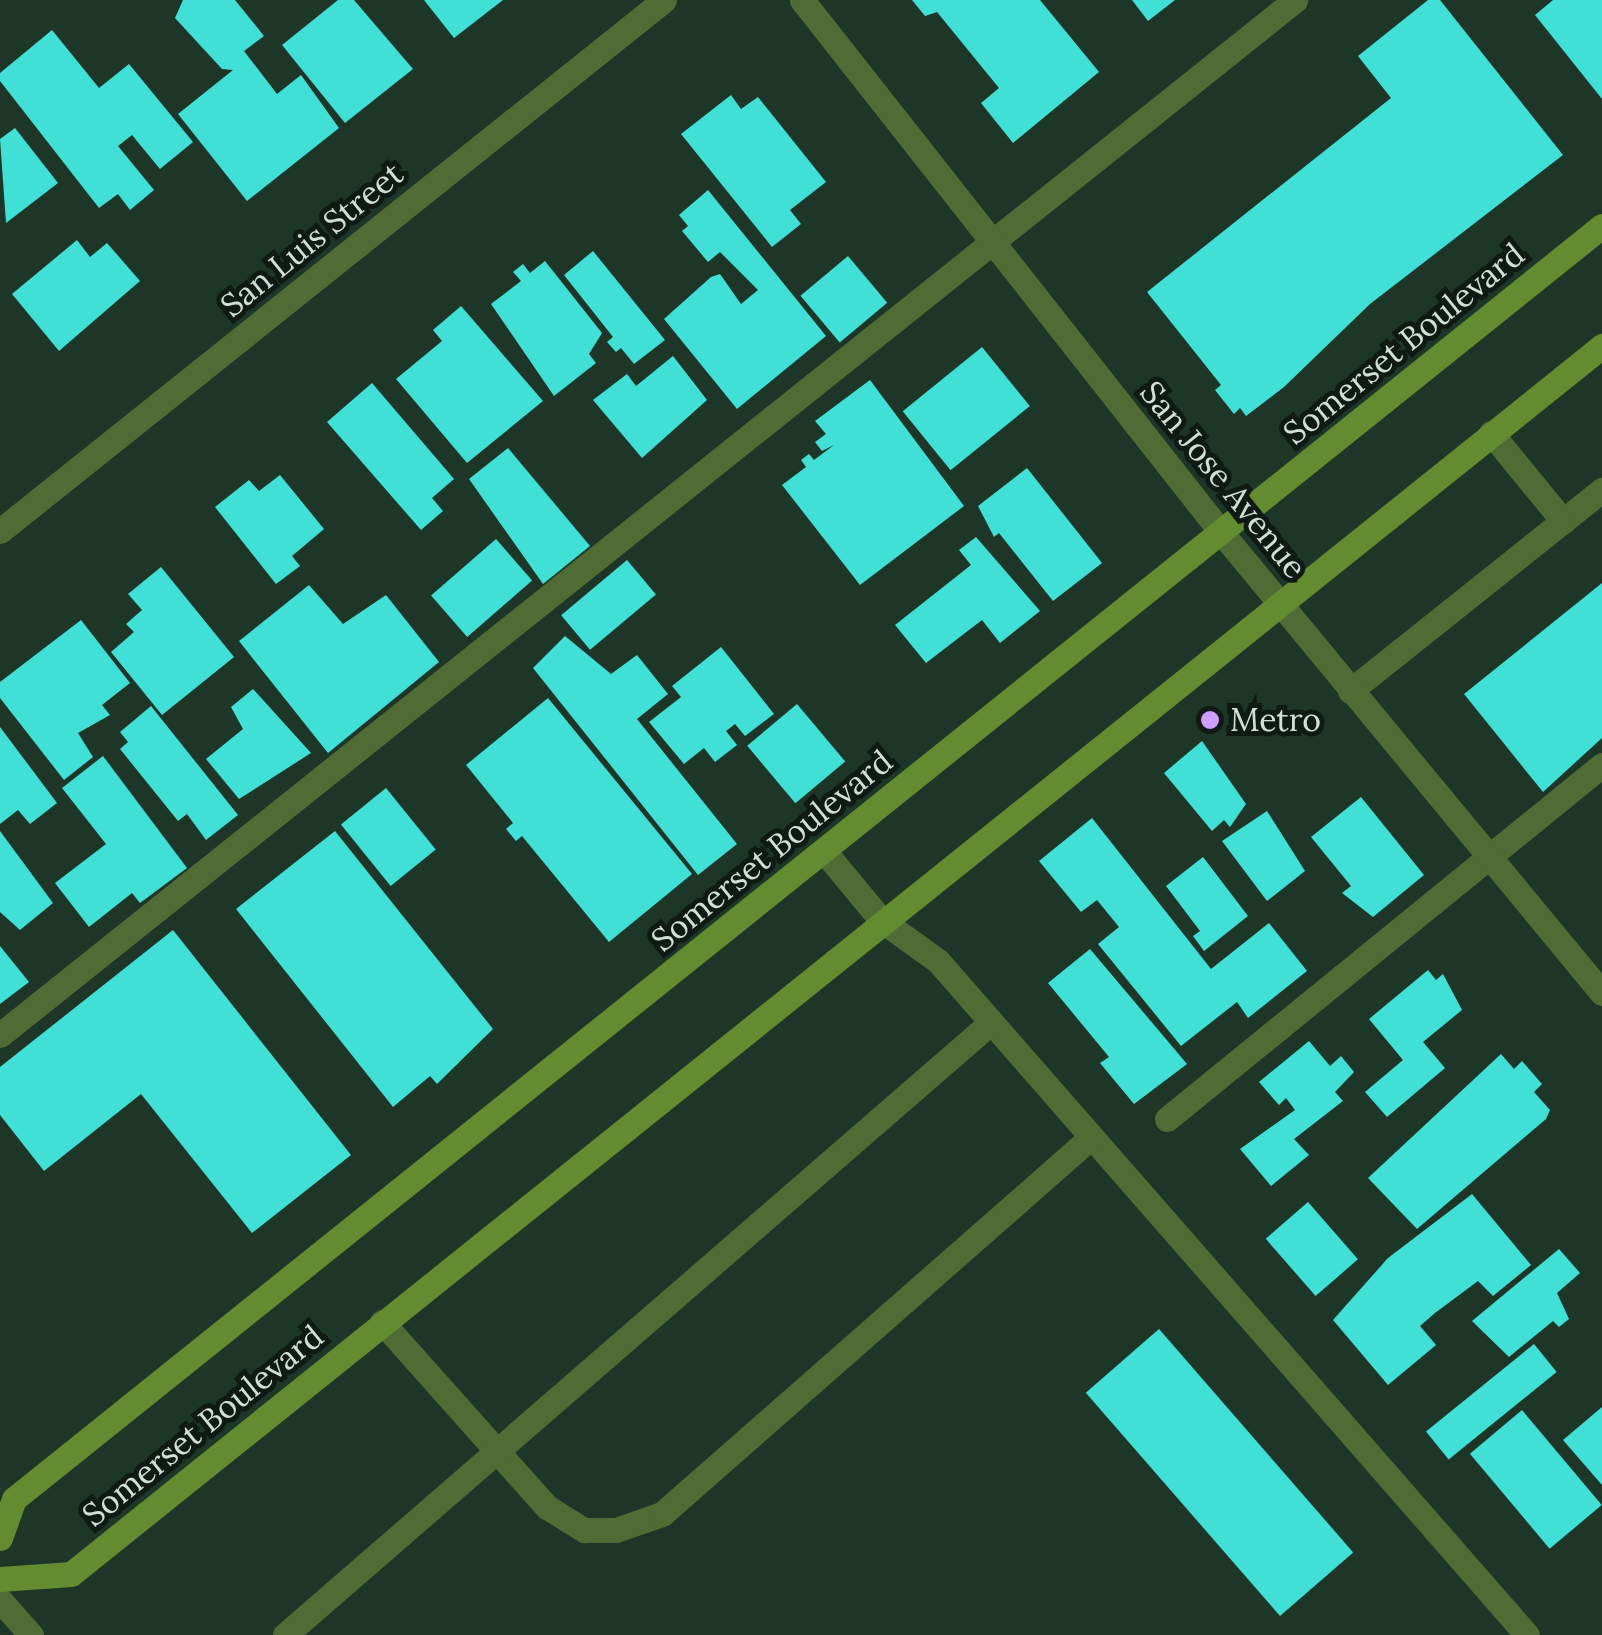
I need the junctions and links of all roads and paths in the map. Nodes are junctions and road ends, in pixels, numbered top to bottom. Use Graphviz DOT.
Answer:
graph roads {
  1 [pos="664,0"];
  2 [pos="802,0"];
  3 [pos="1295,0"];
  4 [pos="1602,226"];
  5 [pos="992,242"];
  6 [pos="1602,346"];
  7 [pos="1491,433"];
  8 [pos="1602,490"];
  9 [pos="1563,521"];
  10 [pos="0,531"];
  11 [pos="1221,532"];
  12 [pos="1278,600"];
  13 [pos="1350,691"];
  14 [pos="1602,765"];
  15 [pos="824,851"];
  16 [pos="1486,859"];
  17 [pos="881,920"];
  18 [pos="1602,993"];
  19 [pos="990,1024"];
  20 [pos="0,1035"];
  21 [pos="1167,1119"];
  22 [pos="1089,1139"];
  23 [pos="382,1322"];
  24 [pos="498,1454"];
  25 [pos="0,1538"];
  26 [pos="0,1580"];
  27 [pos="0,1600"];
  28 [pos="30,1635"];
  29 [pos="285,1635"];
  30 [pos="1527,1635"];
  1 -- 10 [label="street, San Luis Street"];
  2 -- 5 [label="street, San Jose Avenue"];
  3 -- 5 [label="street"];
  4 -- 11 [label="main road, Somerset Boulevard"];
  5 -- 11 [label="street, San Jose Avenue"];
  5 -- 20 [label="street"];
  6 -- 7 [label="main road, Somerset Boulevard"];
  7 -- 9 [label="street"];
  7 -- 12 [label="main road, Somerset Boulevard"];
  8 -- 9 [label="street"];
  9 -- 13 [label="street"];
  11 -- 12 [label="street, San Jose Avenue"];
  11 -- 15 [label="main road, Somerset Boulevard"];
  12 -- 13 [label="street, San Jose Avenue"];
  12 -- 17 [label="main road, Somerset Boulevard"];
  13 -- 16 [label="street, San Jose Avenue"];
  14 -- 16 [label="street"];
  15 -- 17 [label="street"];
  15 -- 25 [label="main road, Somerset Boulevard"];
  16 -- 18 [label="street, San Jose Avenue"];
  16 -- 21 [label="street"];
  17 -- 19 [label="street"];
  17 -- 23 [label="main road, Somerset Boulevard"];
  19 -- 22 [label="street"];
  19 -- 24 [label="street"];
  22 -- 24 [label="street"];
  22 -- 30 [label="street"];
  23 -- 24 [label="street"];
  23 -- 26 [label="main road, Somerset Boulevard"];
  24 -- 29 [label="street"];
  27 -- 28 [label="street"];
}
